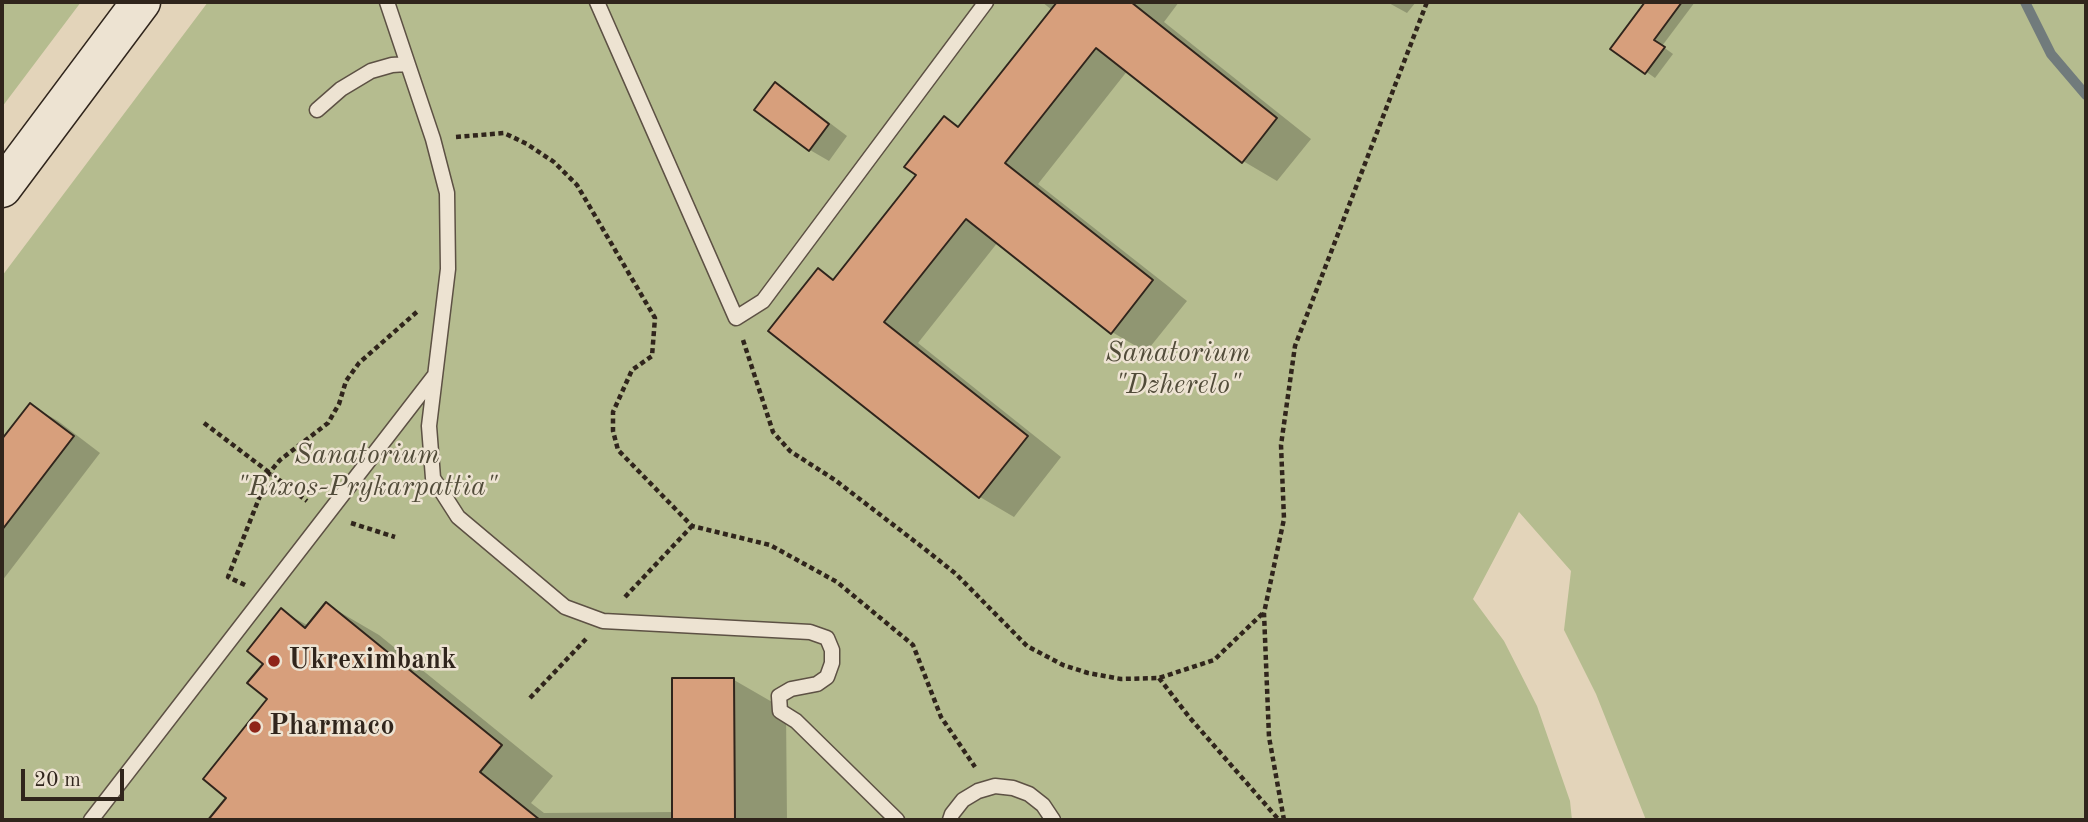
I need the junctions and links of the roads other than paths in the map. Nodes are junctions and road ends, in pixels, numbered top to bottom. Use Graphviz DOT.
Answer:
graph roads {
  1 [pos="141,2"];
  2 [pos="387,2"];
  3 [pos="597,2"];
  4 [pos="986,2"];
  5 [pos="407,64"];
  6 [pos="317,110"];
  7 [pos="2,188"];
  8 [pos="436,374"];
  9 [pos="91,820"];
  10 [pos="897,820"];
  11 [pos="950,820"];
  12 [pos="1052,820"];
  1 -- 7 [label="street"];
  2 -- 5 [label="lane"];
  3 -- 4 [label="lane"];
  5 -- 6 [label="lane"];
  5 -- 8 [label="lane"];
  8 -- 9 [label="lane"];
  8 -- 10 [label="lane"];
  11 -- 12 [label="lane"];
}
